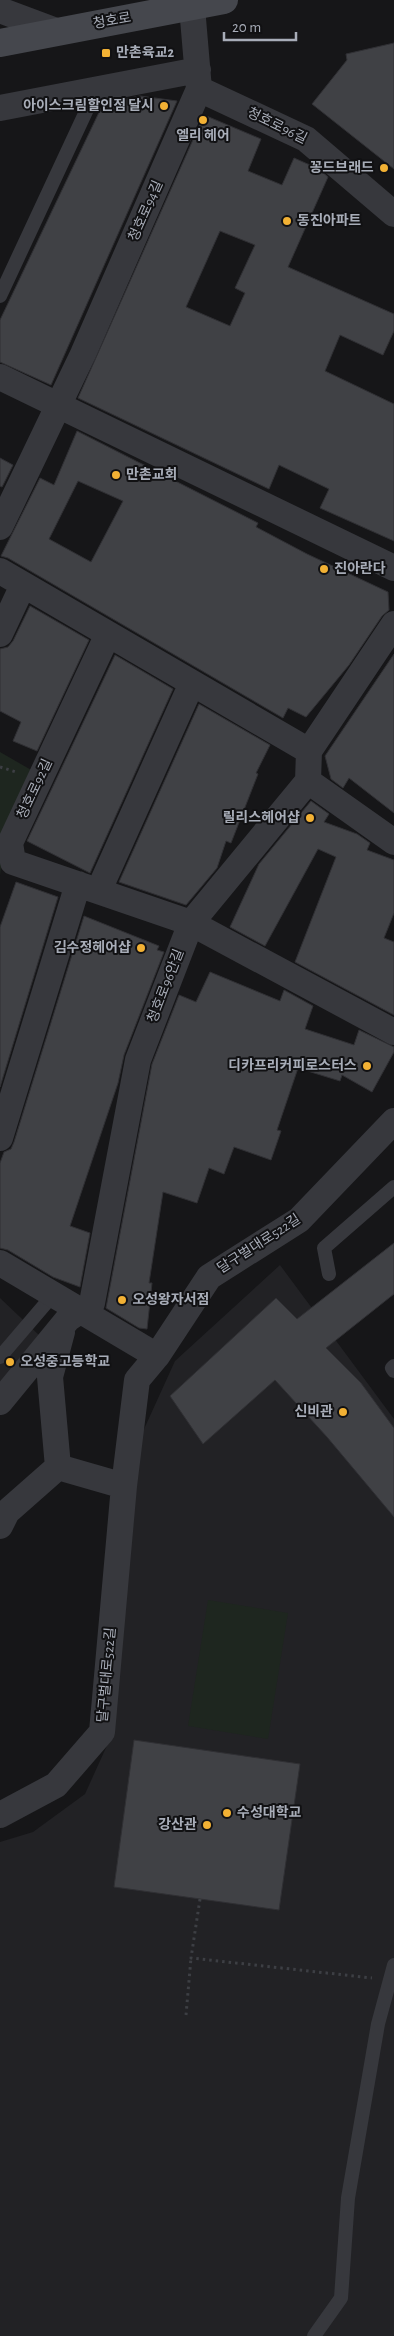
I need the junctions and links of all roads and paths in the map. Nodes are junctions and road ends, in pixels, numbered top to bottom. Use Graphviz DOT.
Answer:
graph roads {
  1 [pos="224,0"];
  2 [pos="192,7"];
  3 [pos="0,10"];
  4 [pos="56,31"];
  5 [pos="0,43"];
  6 [pos="199,80"];
  7 [pos="96,90"];
  8 [pos="0,108"];
  9 [pos="394,214"];
  10 [pos="0,296"];
  11 [pos="0,378"];
  12 [pos="58,407"];
  13 [pos="0,527"];
  14 [pos="394,568"];
  15 [pos="0,572"];
  16 [pos="23,585"];
  17 [pos="394,624"];
  18 [pos="0,634"];
  19 [pos="108,634"];
  20 [pos="192,683"];
  21 [pos="310,751"];
  22 [pos="0,767"];
  23 [pos="17,772"];
  24 [pos="308,781"];
  25 [pos="394,842"];
  26 [pos="89,887"];
  27 [pos="190,923"];
  28 [pos="394,1032"];
  29 [pos="394,1121"];
  30 [pos="0,1138"];
  31 [pos="394,1187"];
  32 [pos="0,1262"];
  33 [pos="329,1274"];
  34 [pos="53,1295"];
  35 [pos="71,1318"];
  36 [pos="157,1356"];
  37 [pos="0,1357"];
  38 [pos="394,1366"];
  39 [pos="394,1371"];
  40 [pos="0,1402"];
  41 [pos="58,1467"];
  42 [pos="124,1486"];
  43 [pos="0,1526"];
  44 [pos="0,1815"];
  45 [pos="200,1899"];
  46 [pos="191,1958"];
  47 [pos="394,1965"];
  48 [pos="390,1980"];
  49 [pos="186,2014"];
  50 [pos="314,2336"];
  1 -- 2 [label="main road, 청호로"];
  2 -- 4 [label="main road, 청호로"];
  2 -- 6 [label="street, 청호로94길"];
  3 -- 4 [label="street"];
  4 -- 5 [label="main road, 청호로"];
  6 -- 7 [label="street"];
  6 -- 9 [label="street, 청호로96길"];
  6 -- 12 [label="street, 청호로94길"];
  7 -- 8 [label="street"];
  7 -- 10 [label="lane"];
  11 -- 12 [label="street"];
  12 -- 13 [label="street"];
  12 -- 14 [label="street"];
  15 -- 16 [label="street"];
  16 -- 18 [label="street"];
  16 -- 19 [label="street"];
  17 -- 21 [label="street"];
  19 -- 20 [label="street"];
  19 -- 26 [label="street, 청호로92길"];
  20 -- 21 [label="street"];
  20 -- 26 [label="street"];
  21 -- 24 [label="street"];
  22 -- 23 [label="path"];
  24 -- 25 [label="street"];
  24 -- 27 [label="street, 청호로96안길"];
  26 -- 27 [label="street, 청호로92길"];
  26 -- 30 [label="street"];
  27 -- 28 [label="street"];
  27 -- 35 [label="street, 청호로96안길"];
  29 -- 36 [label="street, 달구벌대로522길"];
  31 -- 33 [label="lane"];
  32 -- 34 [label="street"];
  34 -- 35 [label="street"];
  34 -- 37 [label="lane"];
  35 -- 36 [label="street"];
  35 -- 40 [label="street"];
  35 -- 41 [label="street"];
  36 -- 42 [label="street, 달구벌대로522길"];
  38 -- 39 [label="lane"];
  41 -- 42 [label="street"];
  41 -- 43 [label="street"];
  42 -- 44 [label="street, 달구벌대로522길"];
  45 -- 46 [label="path"];
  46 -- 48 [label="path"];
  46 -- 49 [label="path"];
  47 -- 48 [label="lane"];
  48 -- 50 [label="lane"];
}
